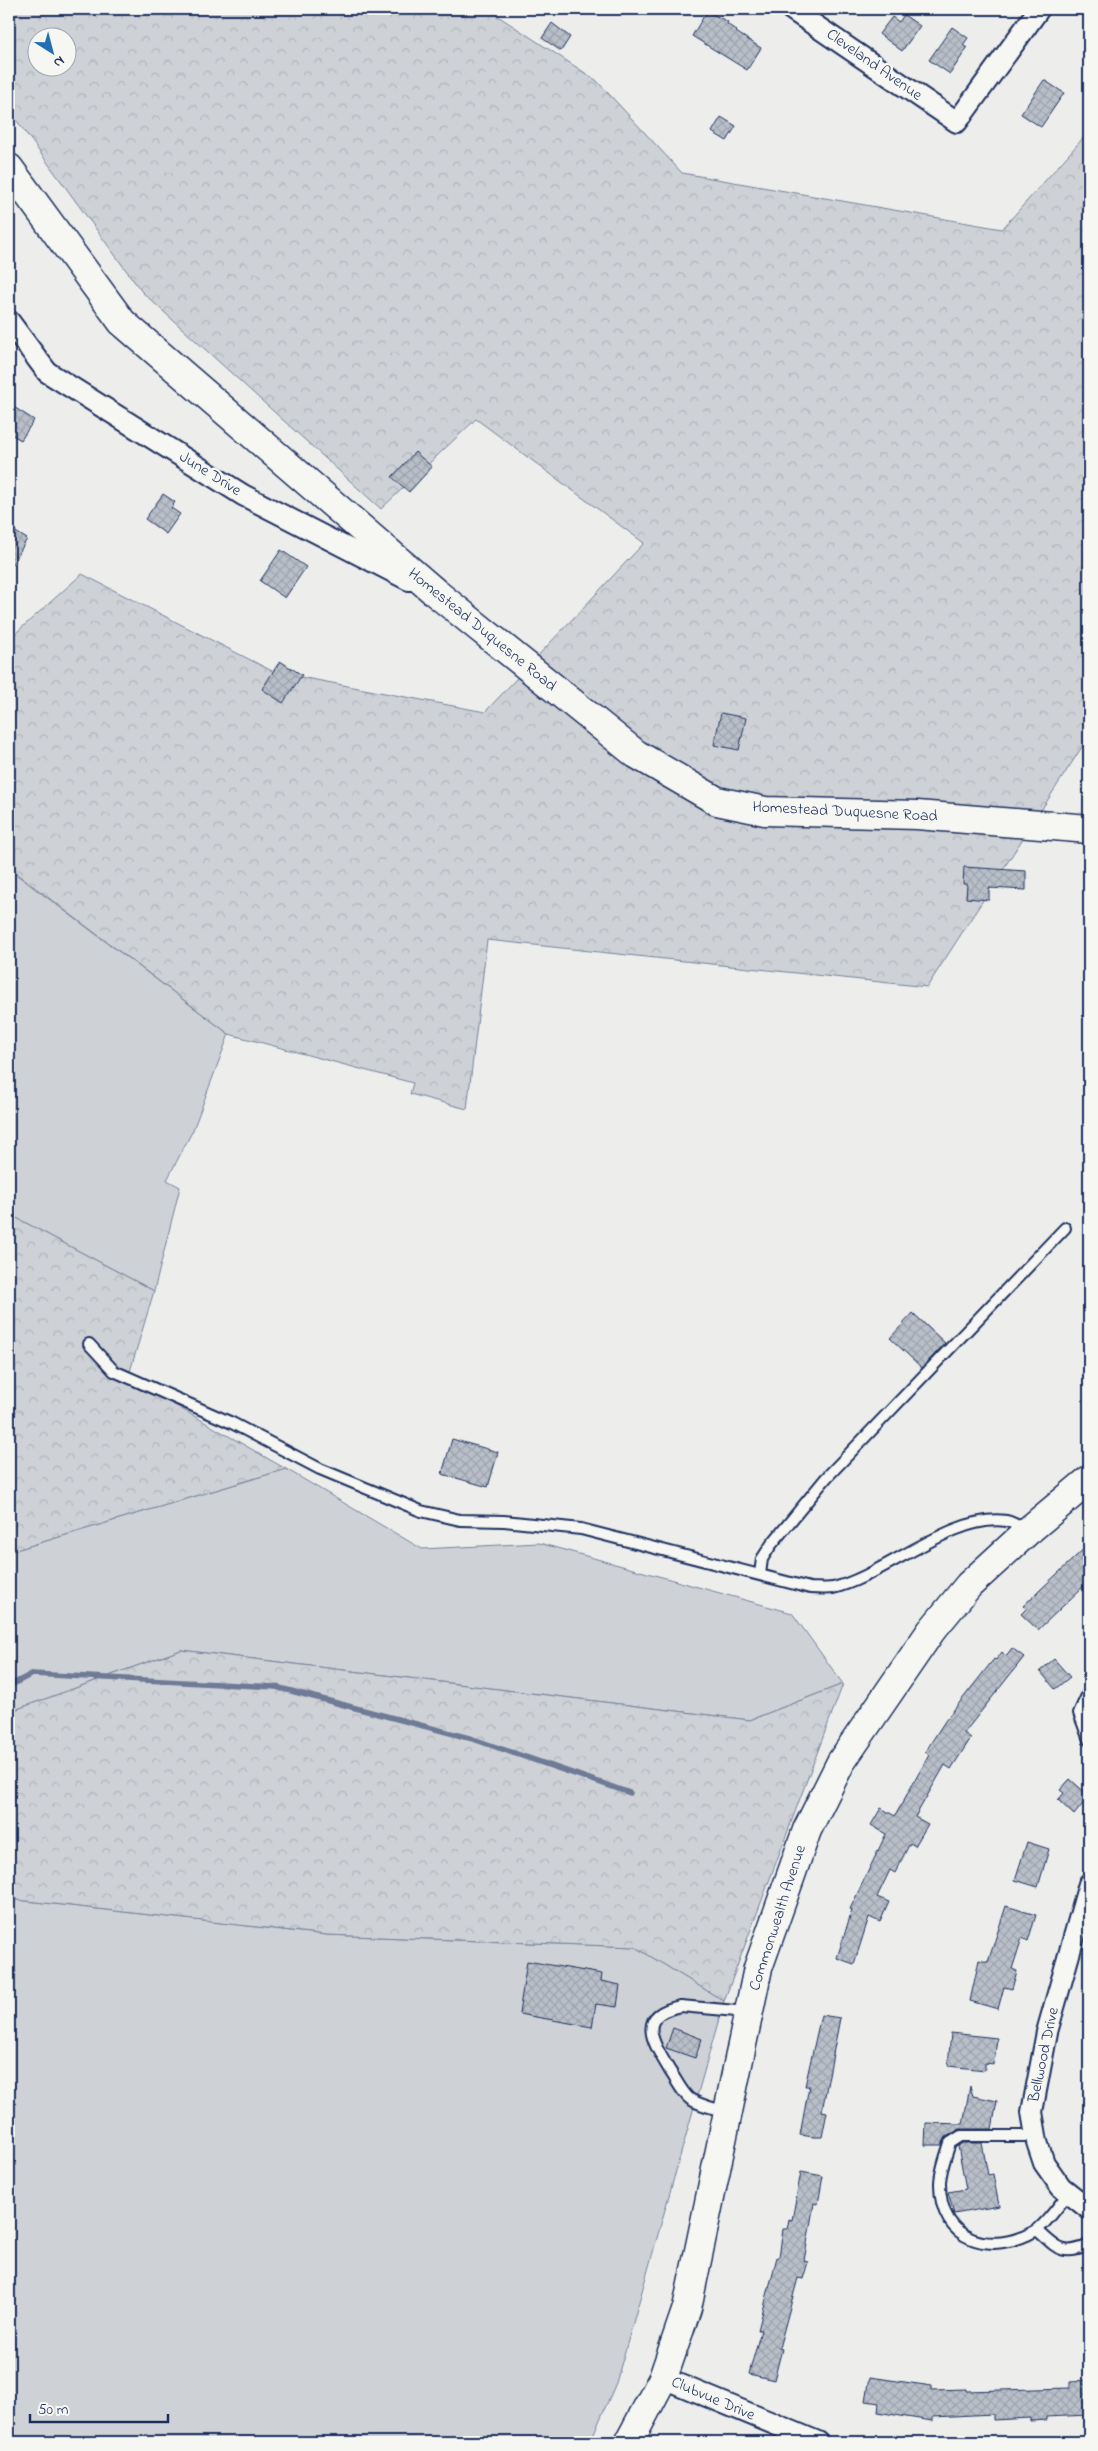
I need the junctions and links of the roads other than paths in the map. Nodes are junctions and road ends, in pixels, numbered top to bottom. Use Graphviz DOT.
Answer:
graph roads {
  1 [pos="791,9"];
  2 [pos="1039,9"];
  3 [pos="9,168"];
  4 [pos="9,321"];
  5 [pos="436,593"];
  6 [pos="1089,829"];
  7 [pos="1065,1228"];
  8 [pos="89,1344"];
  9 [pos="1089,1480"];
  10 [pos="1028,1531"];
  11 [pos="760,1574"];
  12 [pos="1089,1691"];
  13 [pos="1089,1740"];
  14 [pos="1089,1884"];
  15 [pos="748,2012"];
  16 [pos="728,2112"];
  17 [pos="1036,2136"];
  18 [pos="1069,2194"];
  19 [pos="1089,2209"];
  20 [pos="1037,2230"];
  21 [pos="1089,2245"];
  22 [pos="663,2378"];
  23 [pos="629,2442"];
  24 [pos="818,2442"];
  1 -- 2 [label="street, Cleveland Avenue"];
  3 -- 5 [label="street, Homestead Duquesne Road"];
  4 -- 5 [label="street, June Drive"];
  5 -- 6 [label="street, Homestead Duquesne Road"];
  7 -- 11 [label="lane"];
  8 -- 11 [label="lane"];
  9 -- 10 [label="street, Commonwealth Avenue"];
  10 -- 11 [label="lane"];
  10 -- 15 [label="street, Commonwealth Avenue"];
  12 -- 13 [label="lane"];
  14 -- 17 [label="street, Bellwood Drive"];
  15 -- 16 [label="street, Commonwealth Avenue"];
  15 -- 16 [label="lane"];
  16 -- 22 [label="street, Commonwealth Avenue"];
  17 -- 18 [label="street, Bellwood Drive"];
  17 -- 20 [label="lane"];
  18 -- 19 [label="street, Bellwood Drive"];
  18 -- 20 [label="lane"];
  20 -- 21 [label="lane"];
  22 -- 23 [label="street, Commonwealth Avenue"];
  22 -- 24 [label="street, Clubvue Drive"];
}
